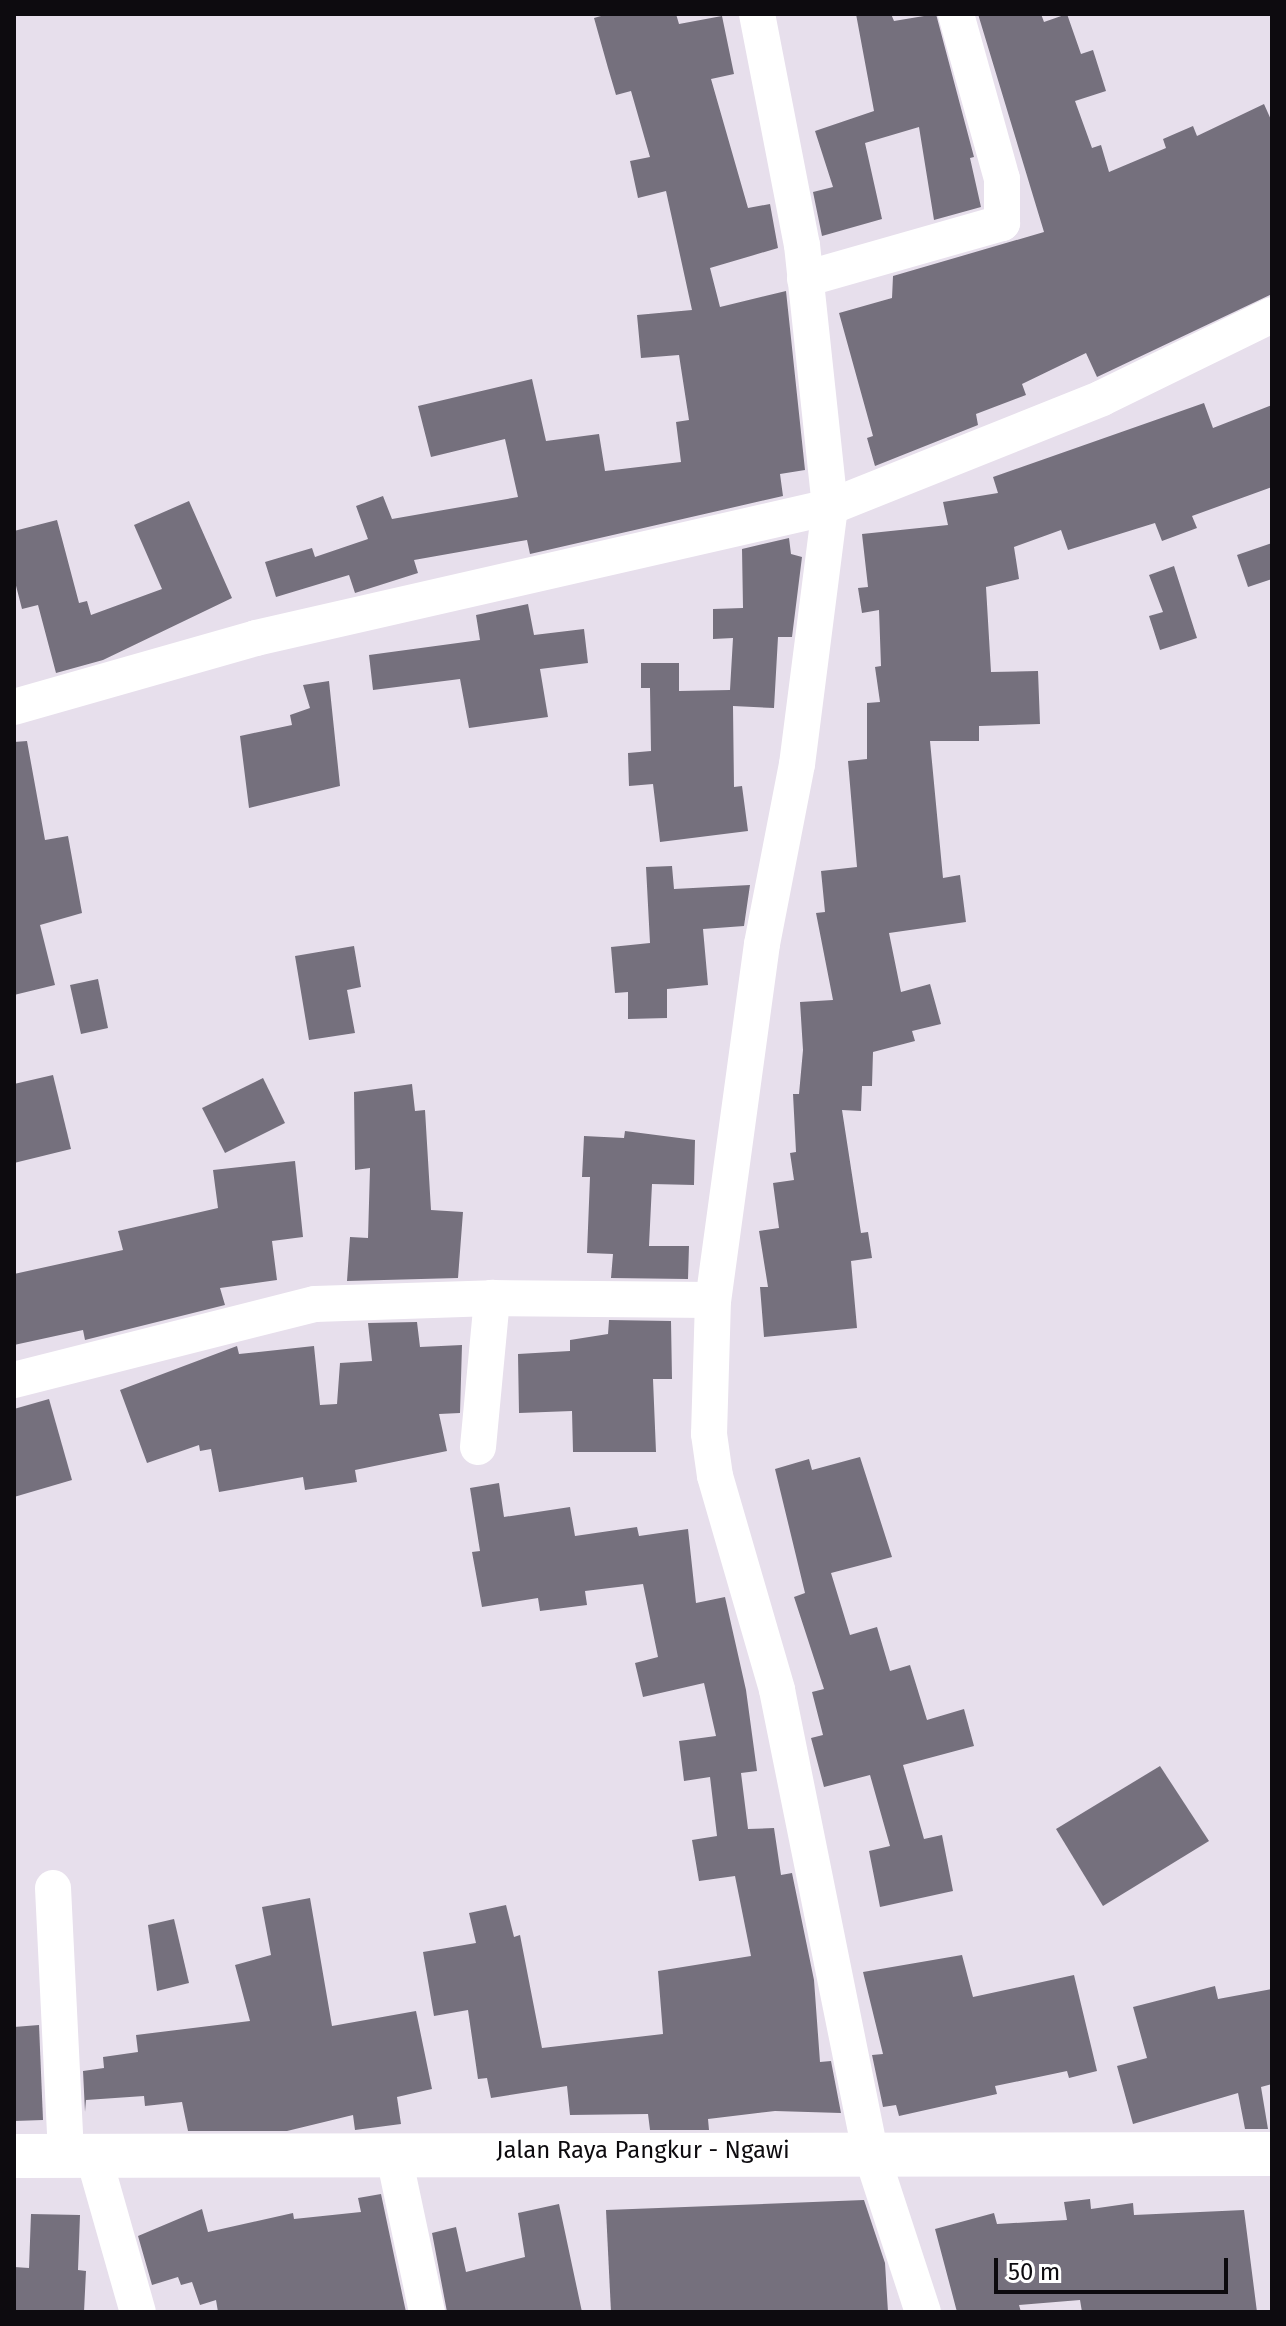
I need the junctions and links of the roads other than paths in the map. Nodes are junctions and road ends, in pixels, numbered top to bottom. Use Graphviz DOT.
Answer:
graph roads {
  1 [pos="757,14"];
  2 [pos="956,14"];
  3 [pos="805,279"];
  4 [pos="1272,315"];
  5 [pos="830,507"];
  6 [pos="14,707"];
  7 [pos="492,1298"];
  8 [pos="713,1300"];
  9 [pos="14,1380"];
  10 [pos="478,1447"];
  11 [pos="53,1888"];
  12 [pos="870,2150"];
  13 [pos="393,2152"];
  14 [pos="1272,2154"];
  15 [pos="14,2156"];
  16 [pos="80,2156"];
  17 [pos="138,2312"];
  18 [pos="427,2312"];
  19 [pos="923,2312"];
  1 -- 3 [label="street"];
  2 -- 3 [label="street"];
  3 -- 5 [label="street"];
  4 -- 5 [label="street"];
  5 -- 6 [label="street"];
  5 -- 8 [label="street"];
  7 -- 8 [label="street"];
  7 -- 9 [label="street"];
  7 -- 10 [label="street"];
  8 -- 12 [label="street"];
  11 -- 16 [label="street"];
  12 -- 13 [label="main road, Jalan Raya Pangkur - Ngawi"];
  12 -- 14 [label="main road, Jalan Raya Pangkur - Ngawi"];
  12 -- 19 [label="street"];
  13 -- 16 [label="main road, Jalan Raya Pangkur - Ngawi"];
  13 -- 18 [label="street"];
  15 -- 16 [label="main road, Jalan Raya Pangkur - Ngawi"];
  16 -- 17 [label="street"];
}
